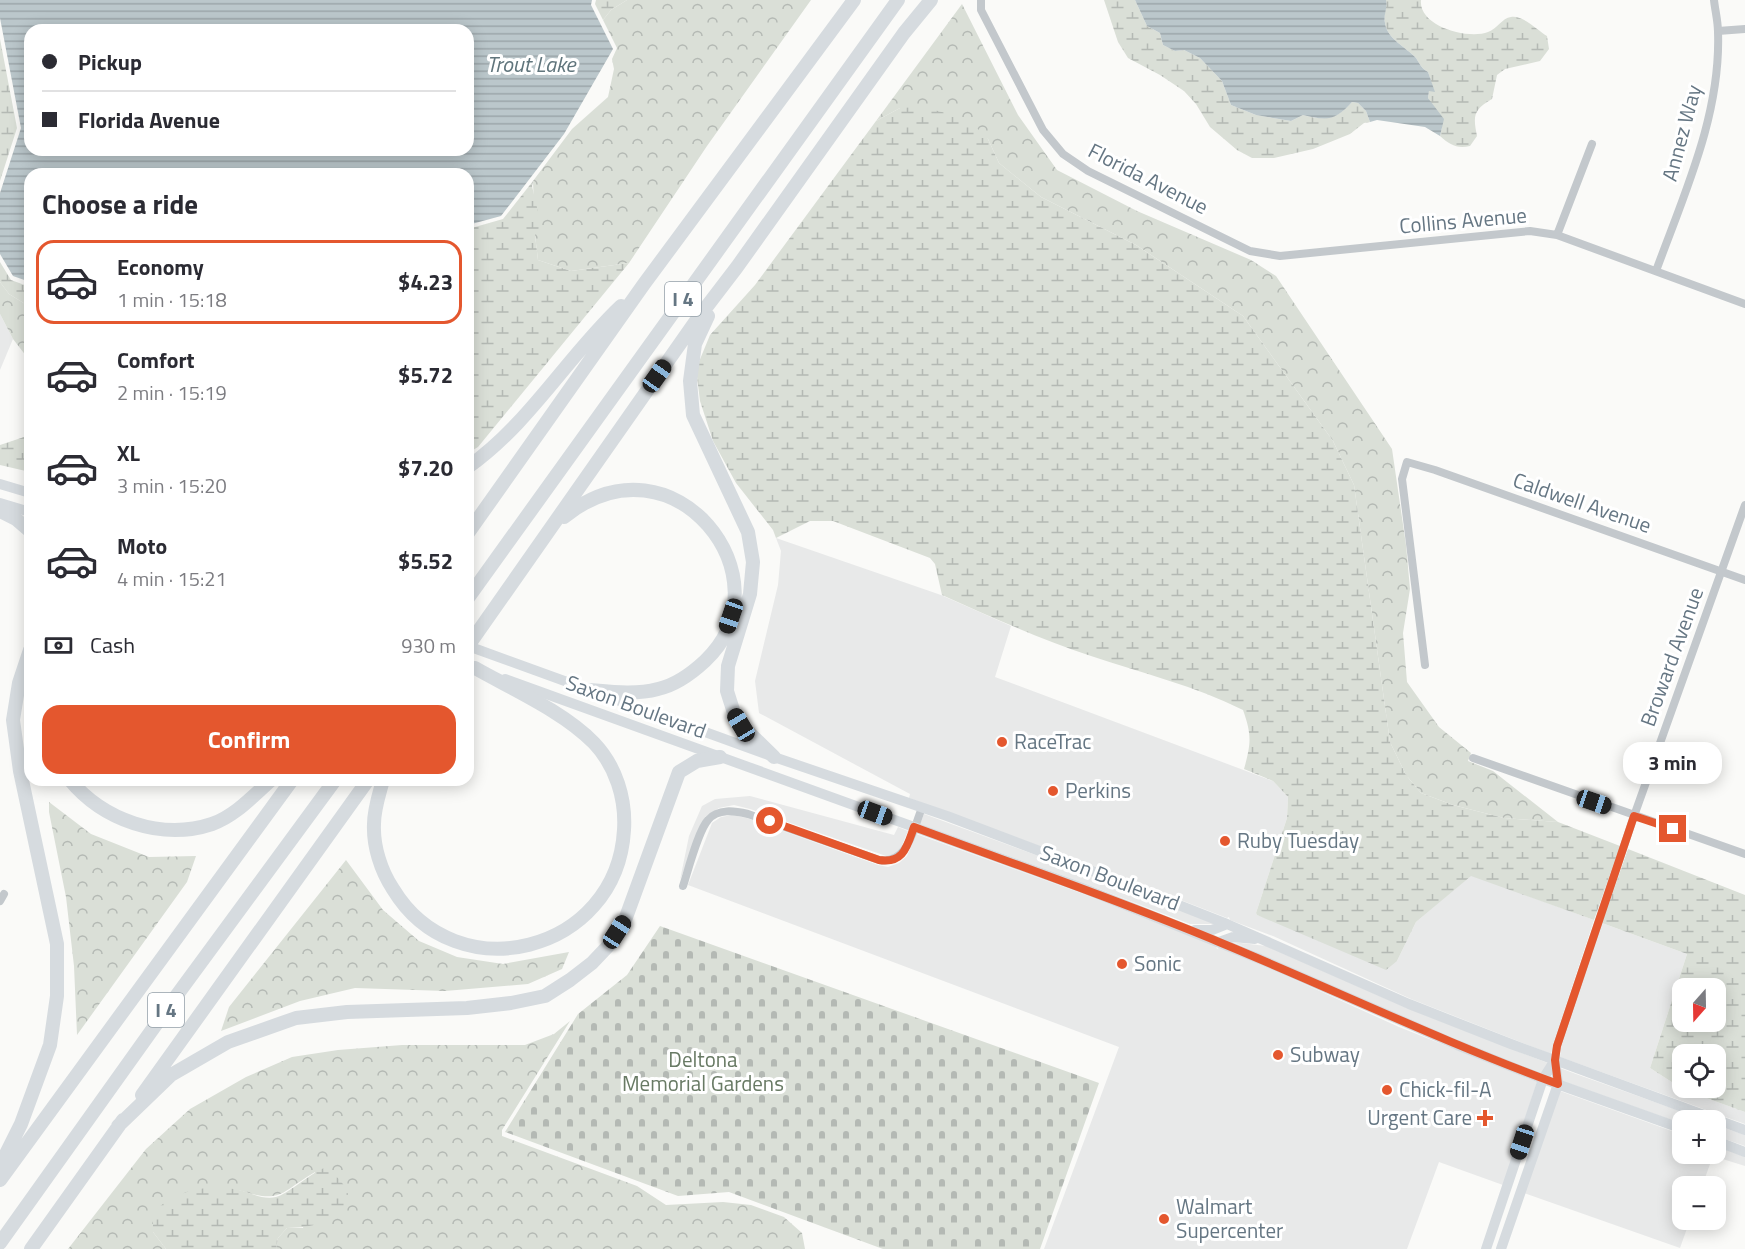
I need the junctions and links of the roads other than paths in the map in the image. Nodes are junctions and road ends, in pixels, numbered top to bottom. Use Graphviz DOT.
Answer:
graph roads {
  1 [pos="854,0"];
  2 [pos="898,0"];
  3 [pos="931,0"];
  4 [pos="981,0"];
  5 [pos="1714,0"];
  6 [pos="1745,29"];
  7 [pos="1718,31"];
  8 [pos="1592,144"];
  9 [pos="1557,236"];
  10 [pos="1280,256"];
  11 [pos="737,267"];
  12 [pos="1656,271"];
  13 [pos="644,284"];
  14 [pos="1745,304"];
  15 [pos="474,462"];
  16 [pos="0,484"];
  17 [pos="24,491"];
  18 [pos="0,503"];
  19 [pos="1745,505"];
  20 [pos="24,510"];
  21 [pos="0,511"];
  22 [pos="474,525"];
  23 [pos="24,526"];
  24 [pos="550,531"];
  25 [pos="1721,571"];
  26 [pos="1745,580"];
  27 [pos="474,590"];
  28 [pos="474,638"];
  29 [pos="474,648"];
  30 [pos="1425,665"];
  31 [pos="24,667"];
  32 [pos="474,668"];
  33 [pos="474,669"];
  34 [pos="590,690"];
  35 [pos="720,757"];
  36 [pos="774,757"];
  37 [pos="1473,758"];
  38 [pos="75,786"];
  39 [pos="265,786"];
  40 [pos="288,786"];
  41 [pos="331,786"];
  42 [pos="364,786"];
  43 [pos="381,786"];
  44 [pos="922,808"];
  45 [pos="1634,816"];
  46 [pos="914,827"];
  47 [pos="1745,854"];
  48 [pos="683,886"];
  49 [pos="1227,924"];
  50 [pos="1189,929"];
  51 [pos="1268,940"];
  52 [pos="1220,942"];
  53 [pos="1555,1060"];
  54 [pos="1543,1079"];
  55 [pos="1558,1084"];
  56 [pos="1672,1125"];
  57 [pos="118,1126"];
  58 [pos="1745,1130"];
  59 [pos="1726,1145"];
  60 [pos="1745,1152"];
  61 [pos="0,1166"];
  62 [pos="0,1180"];
  63 [pos="0,1243"];
  64 [pos="31,1249"];
  65 [pos="1486,1249"];
  66 [pos="1501,1249"];
  1 -- 13 [label="highway, I 4"];
  2 -- 27 [label="highway, I 4"];
  3 -- 11 [label="highway"];
  4 -- 10 [label="street, Florida Avenue"];
  5 -- 7 [label="street, Annez Way"];
  6 -- 7 [label="street"];
  7 -- 12 [label="street, Annez Way"];
  8 -- 9 [label="street"];
  9 -- 10 [label="street, Collins Avenue"];
  9 -- 12 [label="street, Collins Avenue"];
  11 -- 24 [label="highway"];
  11 -- 36 [label="highway"];
  12 -- 14 [label="street, Collins Avenue"];
  13 -- 15 [label="highway"];
  13 -- 22 [label="highway, I 4"];
  16 -- 17 [label="main road"];
  18 -- 20 [label="main road"];
  19 -- 25 [label="street, Broward Avenue"];
  21 -- 23 [label="highway"];
  24 -- 28 [label="highway"];
  24 -- 34 [label="highway"];
  25 -- 26 [label="street, Caldwell Avenue"];
  25 -- 30 [label="street, Caldwell Avenue"];
  25 -- 45 [label="street, Broward Avenue"];
  29 -- 34 [label="main road, Saxon Boulevard"];
  31 -- 61 [label="highway"];
  32 -- 35 [label="main road, Saxon Boulevard"];
  33 -- 43 [label="highway"];
  34 -- 36 [label="main road, Saxon Boulevard"];
  35 -- 46 [label="main road, Saxon Boulevard"];
  35 -- 57 [label="highway"];
  36 -- 44 [label="main road, Saxon Boulevard"];
  37 -- 45 [label="street"];
  38 -- 39 [label="highway"];
  40 -- 62 [label="highway, I 4"];
  41 -- 63 [label="highway, I 4"];
  42 -- 57 [label="highway"];
  44 -- 46 [label="street"];
  44 -- 49 [label="main road, Saxon Boulevard"];
  45 -- 47 [label="street"];
  45 -- 53 [label="street, Broward Avenue"];
  46 -- 48 [label="street"];
  46 -- 50 [label="main road, Saxon Boulevard"];
  49 -- 50 [label="main road"];
  49 -- 51 [label="main road, Saxon Boulevard"];
  50 -- 52 [label="main road, Saxon Boulevard"];
  51 -- 52 [label="main road"];
  51 -- 53 [label="main road, Saxon Boulevard"];
  52 -- 54 [label="main road, Saxon Boulevard"];
  53 -- 54 [label="main road"];
  53 -- 55 [label="main road"];
  53 -- 58 [label="main road, Saxon Boulevard"];
  54 -- 55 [label="main road, Saxon Boulevard"];
  54 -- 65 [label="main road"];
  55 -- 56 [label="main road, Saxon Boulevard"];
  55 -- 66 [label="main road"];
  57 -- 64 [label="highway"];
  59 -- 60 [label="main road"];
}
